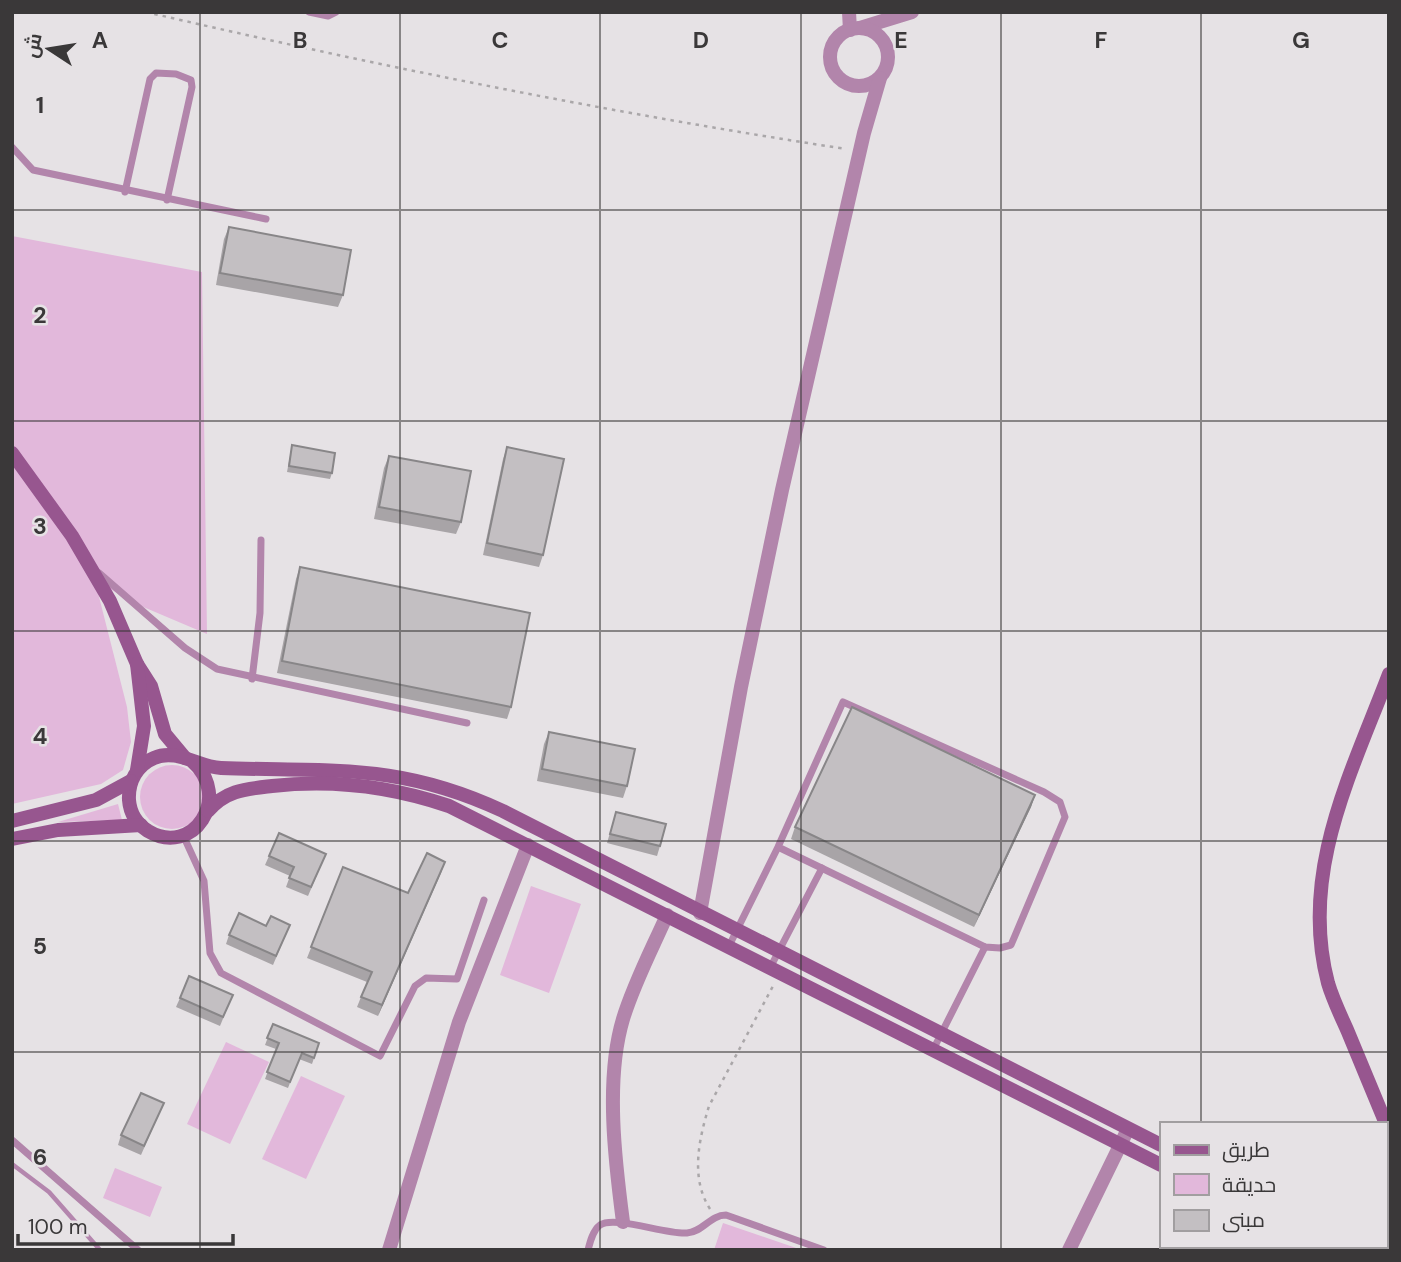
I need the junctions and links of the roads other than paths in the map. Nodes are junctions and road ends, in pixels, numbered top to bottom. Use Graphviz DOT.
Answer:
graph roads {
  1 [pos="309,12"];
  2 [pos="335,12"];
  3 [pos="849,12"];
  4 [pos="912,12"];
  5 [pos="896,16"];
  6 [pos="855,29"];
  7 [pos="888,51"];
  8 [pos="880,78"];
  9 [pos="863,86"];
  10 [pos="864,133"];
  11 [pos="12,147"];
  12 [pos="125,191"];
  13 [pos="167,200"];
  14 [pos="266,219"];
  15 [pos="12,453"];
  16 [pos="261,540"];
  17 [pos="89,565"];
  18 [pos="137,664"];
  19 [pos="1389,674"];
  20 [pos="252,679"];
  21 [pos="467,723"];
  22 [pos="188,759"];
  23 [pos="134,776"];
  24 [pos="207,812"];
  25 [pos="12,821"];
  26 [pos="141,825"];
  27 [pos="183,835"];
  28 [pos="12,839"];
  29 [pos="528,845"];
  30 [pos="778,847"];
  31 [pos="822,868"];
  32 [pos="484,900"];
  33 [pos="701,913"];
  34 [pos="667,915"];
  35 [pos="736,931"];
  36 [pos="729,946"];
  37 [pos="985,947"];
  38 [pos="778,952"];
  39 [pos="775,970"];
  40 [pos="940,1034"];
  41 [pos="933,1050"];
  42 [pos="1385,1122"];
  43 [pos="1128,1129"];
  44 [pos="12,1140"];
  45 [pos="1121,1145"];
  46 [pos="1160,1145"];
  47 [pos="1160,1164"];
  48 [pos="623,1223"];
  49 [pos="138,1250"];
  50 [pos="389,1250"];
  51 [pos="588,1250"];
  52 [pos="824,1250"];
  53 [pos="1069,1250"];
  1 -- 2 [label="lane"];
  3 -- 6 [label="street"];
  4 -- 5 [label="street"];
  5 -- 6 [label="street"];
  5 -- 7 [label="street"];
  6 -- 7 [label="street"];
  6 -- 9 [label="street"];
  7 -- 8 [label="street"];
  8 -- 9 [label="street"];
  8 -- 10 [label="street"];
  9 -- 10 [label="street"];
  10 -- 33 [label="street"];
  11 -- 12 [label="lane"];
  12 -- 13 [label="lane"];
  12 -- 13 [label="lane"];
  13 -- 14 [label="lane"];
  15 -- 17 [label="street"];
  16 -- 20 [label="lane"];
  17 -- 18 [label="street"];
  17 -- 20 [label="lane"];
  18 -- 22 [label="street"];
  18 -- 23 [label="street"];
  19 -- 42 [label="street"];
  20 -- 21 [label="lane"];
  22 -- 23 [label="street"];
  22 -- 24 [label="street"];
  22 -- 33 [label="street"];
  23 -- 25 [label="street"];
  23 -- 26 [label="street"];
  24 -- 27 [label="street"];
  24 -- 29 [label="street"];
  26 -- 27 [label="street"];
  26 -- 28 [label="street"];
  27 -- 32 [label="lane"];
  29 -- 34 [label="street"];
  29 -- 50 [label="street"];
  30 -- 31 [label="lane"];
  30 -- 35 [label="lane"];
  30 -- 37 [label="lane"];
  31 -- 37 [label="lane"];
  31 -- 38 [label="lane"];
  33 -- 35 [label="street"];
  34 -- 36 [label="street"];
  34 -- 48 [label="street"];
  35 -- 36 [label="lane"];
  35 -- 38 [label="street"];
  36 -- 39 [label="street"];
  37 -- 40 [label="lane"];
  38 -- 39 [label="lane"];
  38 -- 40 [label="street"];
  39 -- 41 [label="street"];
  40 -- 41 [label="lane"];
  40 -- 43 [label="street"];
  41 -- 45 [label="street"];
  43 -- 45 [label="street"];
  43 -- 46 [label="street"];
  44 -- 49 [label="lane"];
  45 -- 47 [label="street"];
  45 -- 53 [label="street"];
  48 -- 51 [label="lane"];
  48 -- 52 [label="lane"];
}
